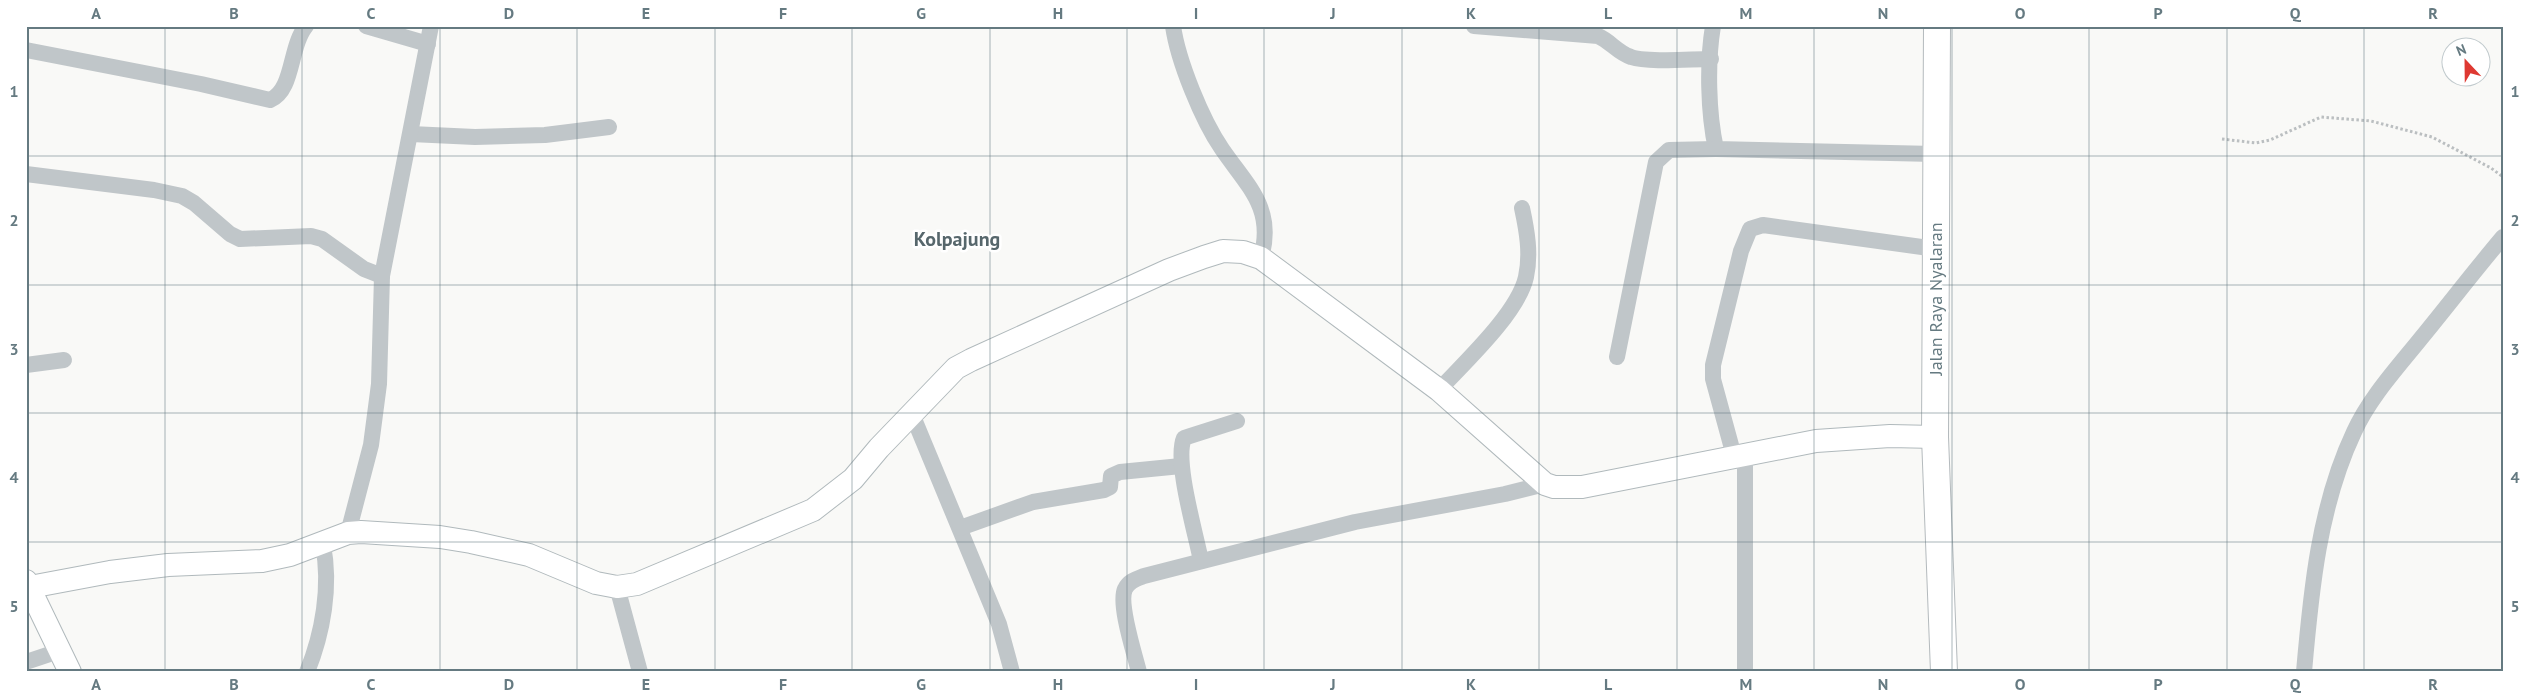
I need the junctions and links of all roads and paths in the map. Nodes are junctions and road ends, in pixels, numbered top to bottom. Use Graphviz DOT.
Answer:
graph roads {
  1 [pos="306,26"];
  2 [pos="366,26"];
  3 [pos="431,26"];
  4 [pos="1173,26"];
  5 [pos="1474,26"];
  6 [pos="1713,26"];
  7 [pos="1937,26"];
  8 [pos="1511,28"];
  9 [pos="428,44"];
  10 [pos="26,50"];
  11 [pos="1711,59"];
  12 [pos="609,127"];
  13 [pos="410,134"];
  14 [pos="2222,139"];
  15 [pos="1716,148"];
  16 [pos="1935,154"];
  17 [pos="26,174"];
  18 [pos="2503,176"];
  19 [pos="1522,208"];
  20 [pos="2503,237"];
  21 [pos="1936,249"];
  22 [pos="1262,258"];
  23 [pos="382,276"];
  24 [pos="1618,357"];
  25 [pos="64,360"];
  26 [pos="26,365"];
  27 [pos="1439,390"];
  28 [pos="912,414"];
  29 [pos="1237,421"];
  30 [pos="1935,437"];
  31 [pos="1739,455"];
  32 [pos="1181,466"];
  33 [pos="1545,484"];
  34 [pos="960,528"];
  35 [pos="348,533"];
  36 [pos="323,545"];
  37 [pos="1201,562"];
  38 [pos="28,584"];
  39 [pos="617,587"];
  40 [pos="59,651"];
  41 [pos="26,662"];
  42 [pos="70,672"];
  43 [pos="308,672"];
  44 [pos="640,672"];
  45 [pos="1012,672"];
  46 [pos="1139,672"];
  47 [pos="1745,672"];
  48 [pos="1944,672"];
  49 [pos="2304,672"];
  1 -- 10 [label="street"];
  2 -- 9 [label="street"];
  3 -- 9 [label="street"];
  4 -- 22 [label="street"];
  5 -- 8 [label="street"];
  6 -- 11 [label="street"];
  7 -- 16 [label="main road, Jalan Raya Nyalaran"];
  8 -- 11 [label="street"];
  9 -- 13 [label="street"];
  11 -- 15 [label="street"];
  12 -- 13 [label="street"];
  13 -- 23 [label="street"];
  14 -- 18 [label="path"];
  15 -- 16 [label="street"];
  15 -- 24 [label="street"];
  16 -- 21 [label="main road, Jalan Raya Nyalaran"];
  17 -- 23 [label="street"];
  19 -- 27 [label="street"];
  20 -- 49 [label="street"];
  21 -- 30 [label="main road, Jalan Raya Nyalaran"];
  21 -- 31 [label="street"];
  22 -- 27 [label="street"];
  22 -- 28 [label="street"];
  23 -- 35 [label="street"];
  25 -- 26 [label="street"];
  27 -- 33 [label="street"];
  28 -- 34 [label="street"];
  28 -- 39 [label="street"];
  29 -- 32 [label="street"];
  30 -- 31 [label="street"];
  30 -- 48 [label="main road, Jalan Raya Nyalaran"];
  31 -- 33 [label="street"];
  31 -- 47 [label="street"];
  32 -- 34 [label="street"];
  32 -- 37 [label="street"];
  33 -- 37 [label="street"];
  34 -- 45 [label="street"];
  35 -- 36 [label="street"];
  35 -- 39 [label="street"];
  36 -- 38 [label="street"];
  36 -- 43 [label="street"];
  37 -- 46 [label="street"];
  38 -- 40 [label="street"];
  39 -- 44 [label="street"];
  40 -- 41 [label="street"];
  40 -- 42 [label="street"];
}
